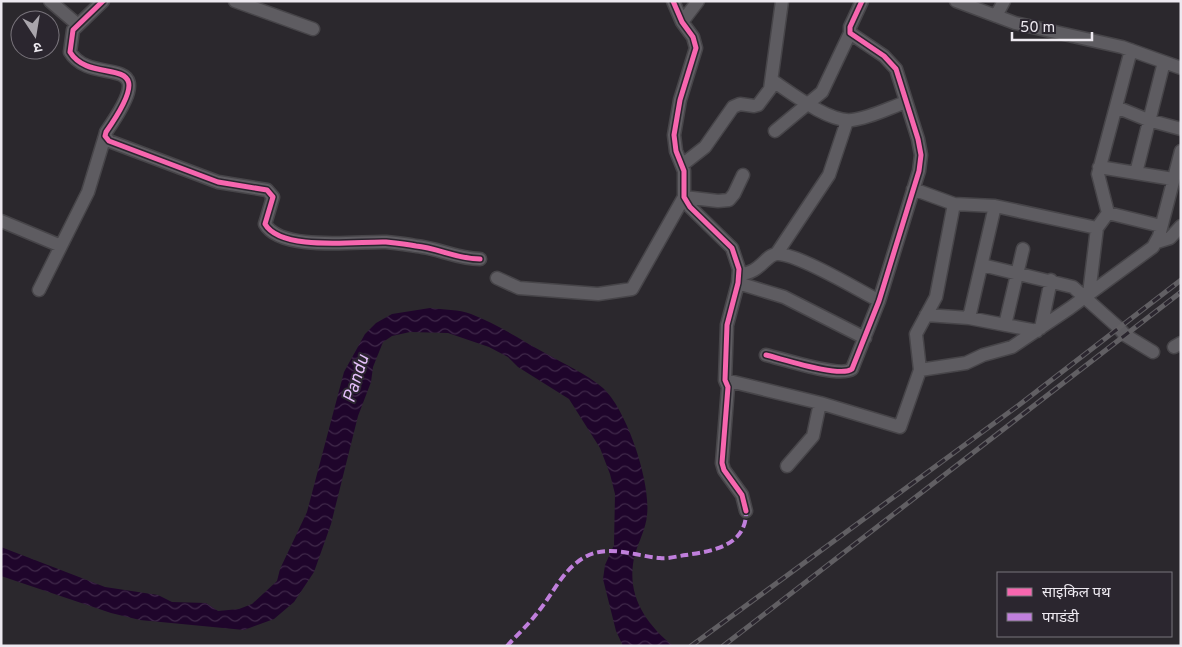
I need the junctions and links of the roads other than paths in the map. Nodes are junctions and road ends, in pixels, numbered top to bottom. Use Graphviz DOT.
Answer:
graph roads {
  1 [pos="50,1"];
  2 [pos="103,1"];
  3 [pos="235,1"];
  4 [pos="673,1"];
  5 [pos="698,1"];
  6 [pos="782,1"];
  7 [pos="862,1"];
  8 [pos="956,1"];
  9 [pos="1004,1"];
  10 [pos="996,16"];
  11 [pos="682,22"];
  12 [pos="78,25"];
  13 [pos="313,29"];
  14 [pos="850,33"];
  15 [pos="1131,50"];
  16 [pos="1164,62"];
  17 [pos="1181,68"];
  18 [pos="773,82"];
  19 [pos="906,102"];
  20 [pos="809,104"];
  21 [pos="1116,107"];
  22 [pos="1148,120"];
  23 [pos="847,121"];
  24 [pos="1181,129"];
  25 [pos="775,131"];
  26 [pos="105,136"];
  27 [pos="1181,151"];
  28 [pos="682,165"];
  29 [pos="1099,167"];
  30 [pos="1136,173"];
  31 [pos="742,175"];
  32 [pos="1173,179"];
  33 [pos="913,189"];
  34 [pos="684,197"];
  35 [pos="954,204"];
  36 [pos="995,206"];
  37 [pos="1108,213"];
  38 [pos="1,221"];
  39 [pos="1161,226"];
  40 [pos="1181,226"];
  41 [pos="1097,228"];
  42 [pos="1157,242"];
  43 [pos="61,246"];
  44 [pos="1023,249"];
  45 [pos="777,253"];
  46 [pos="480,259"];
  47 [pos="982,264"];
  48 [pos="1018,272"];
  49 [pos="497,278"];
  50 [pos="738,278"];
  51 [pos="1052,280"];
  52 [pos="39,290"];
  53 [pos="1086,296"];
  54 [pos="879,301"];
  55 [pos="926,314"];
  56 [pos="969,318"];
  57 [pos="1005,325"];
  58 [pos="1039,329"];
  59 [pos="865,338"];
  60 [pos="1153,352"];
  61 [pos="766,355"];
  62 [pos="920,370"];
  63 [pos="725,380"];
  64 [pos="820,403"];
  65 [pos="787,466"];
  66 [pos="746,511"];
  1 -- 12 [label="street"];
  2 -- 12 [label="street"];
  3 -- 13 [label="street"];
  4 -- 11 [label="street"];
  5 -- 11 [label="street"];
  6 -- 18 [label="street"];
  7 -- 14 [label="street"];
  8 -- 10 [label="street"];
  9 -- 10 [label="street"];
  10 -- 15 [label="street"];
  11 -- 28 [label="street"];
  12 -- 26 [label="street"];
  14 -- 19 [label="street"];
  14 -- 20 [label="street"];
  15 -- 16 [label="street"];
  15 -- 21 [label="street"];
  16 -- 17 [label="street"];
  16 -- 22 [label="street"];
  18 -- 20 [label="street"];
  18 -- 28 [label="street"];
  19 -- 23 [label="street"];
  19 -- 33 [label="street"];
  20 -- 23 [label="street"];
  20 -- 25 [label="street"];
  21 -- 22 [label="street"];
  21 -- 29 [label="street"];
  22 -- 24 [label="street"];
  22 -- 30 [label="street"];
  23 -- 45 [label="street"];
  26 -- 43 [label="street"];
  26 -- 46 [label="street"];
  27 -- 32 [label="street"];
  28 -- 34 [label="street"];
  29 -- 30 [label="street"];
  29 -- 37 [label="street"];
  30 -- 32 [label="street"];
  31 -- 34 [label="street"];
  32 -- 39 [label="street"];
  33 -- 35 [label="street"];
  33 -- 54 [label="street"];
  34 -- 49 [label="street"];
  34 -- 50 [label="street"];
  35 -- 36 [label="street"];
  35 -- 55 [label="street"];
  36 -- 41 [label="street"];
  36 -- 47 [label="street"];
  37 -- 39 [label="street"];
  37 -- 41 [label="street"];
  38 -- 43 [label="street"];
  39 -- 42 [label="street"];
  40 -- 42 [label="street"];
  41 -- 53 [label="street"];
  42 -- 53 [label="street"];
  43 -- 52 [label="street"];
  44 -- 48 [label="street"];
  45 -- 50 [label="street"];
  45 -- 54 [label="street"];
  47 -- 48 [label="street"];
  47 -- 56 [label="street"];
  48 -- 51 [label="street"];
  48 -- 57 [label="street"];
  50 -- 59 [label="street"];
  50 -- 63 [label="street"];
  51 -- 53 [label="street"];
  51 -- 58 [label="street"];
  53 -- 58 [label="street"];
  53 -- 60 [label="street"];
  54 -- 59 [label="street"];
  55 -- 56 [label="street"];
  55 -- 62 [label="street"];
  56 -- 57 [label="street"];
  57 -- 58 [label="street"];
  58 -- 62 [label="street"];
  59 -- 61 [label="street"];
  62 -- 64 [label="street"];
  63 -- 64 [label="street"];
  63 -- 66 [label="street"];
  64 -- 65 [label="street"];
}
